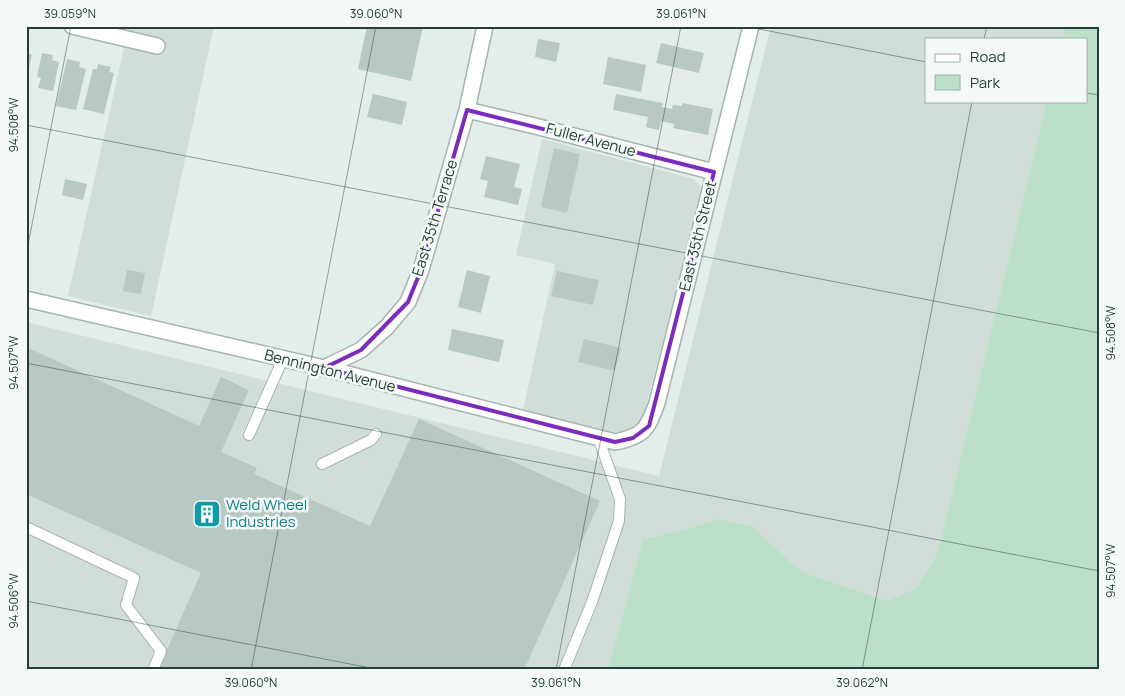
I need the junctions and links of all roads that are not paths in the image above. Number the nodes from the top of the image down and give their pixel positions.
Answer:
1 (72, 26) edge
2 (485, 26) edge
3 (751, 26) edge
4 (157, 46) dead end
5 (467, 110) junction
6 (714, 172) junction
7 (26, 299) edge
8 (283, 359) junction
9 (324, 368) junction
10 (376, 434) dead end
11 (249, 435) dead end
12 (598, 438) junction
13 (633, 438) joint
14 (322, 464) dead end
15 (26, 527) edge
16 (153, 670) edge
17 (564, 670) edge

1 - 4 street
2 - 5 street, East 35th Terrace
3 - 6 street, East 35th Street
5 - 6 street, Fuller Avenue
5 - 9 street, East 35th Terrace
6 - 13 street, East 35th Street
7 - 8 street, Bennington Avenue
8 - 9 street, Bennington Avenue
8 - 11 lane
9 - 12 street, Bennington Avenue
10 - 14 lane
12 - 13 street, Bennington Avenue
12 - 17 lane
15 - 16 lane

